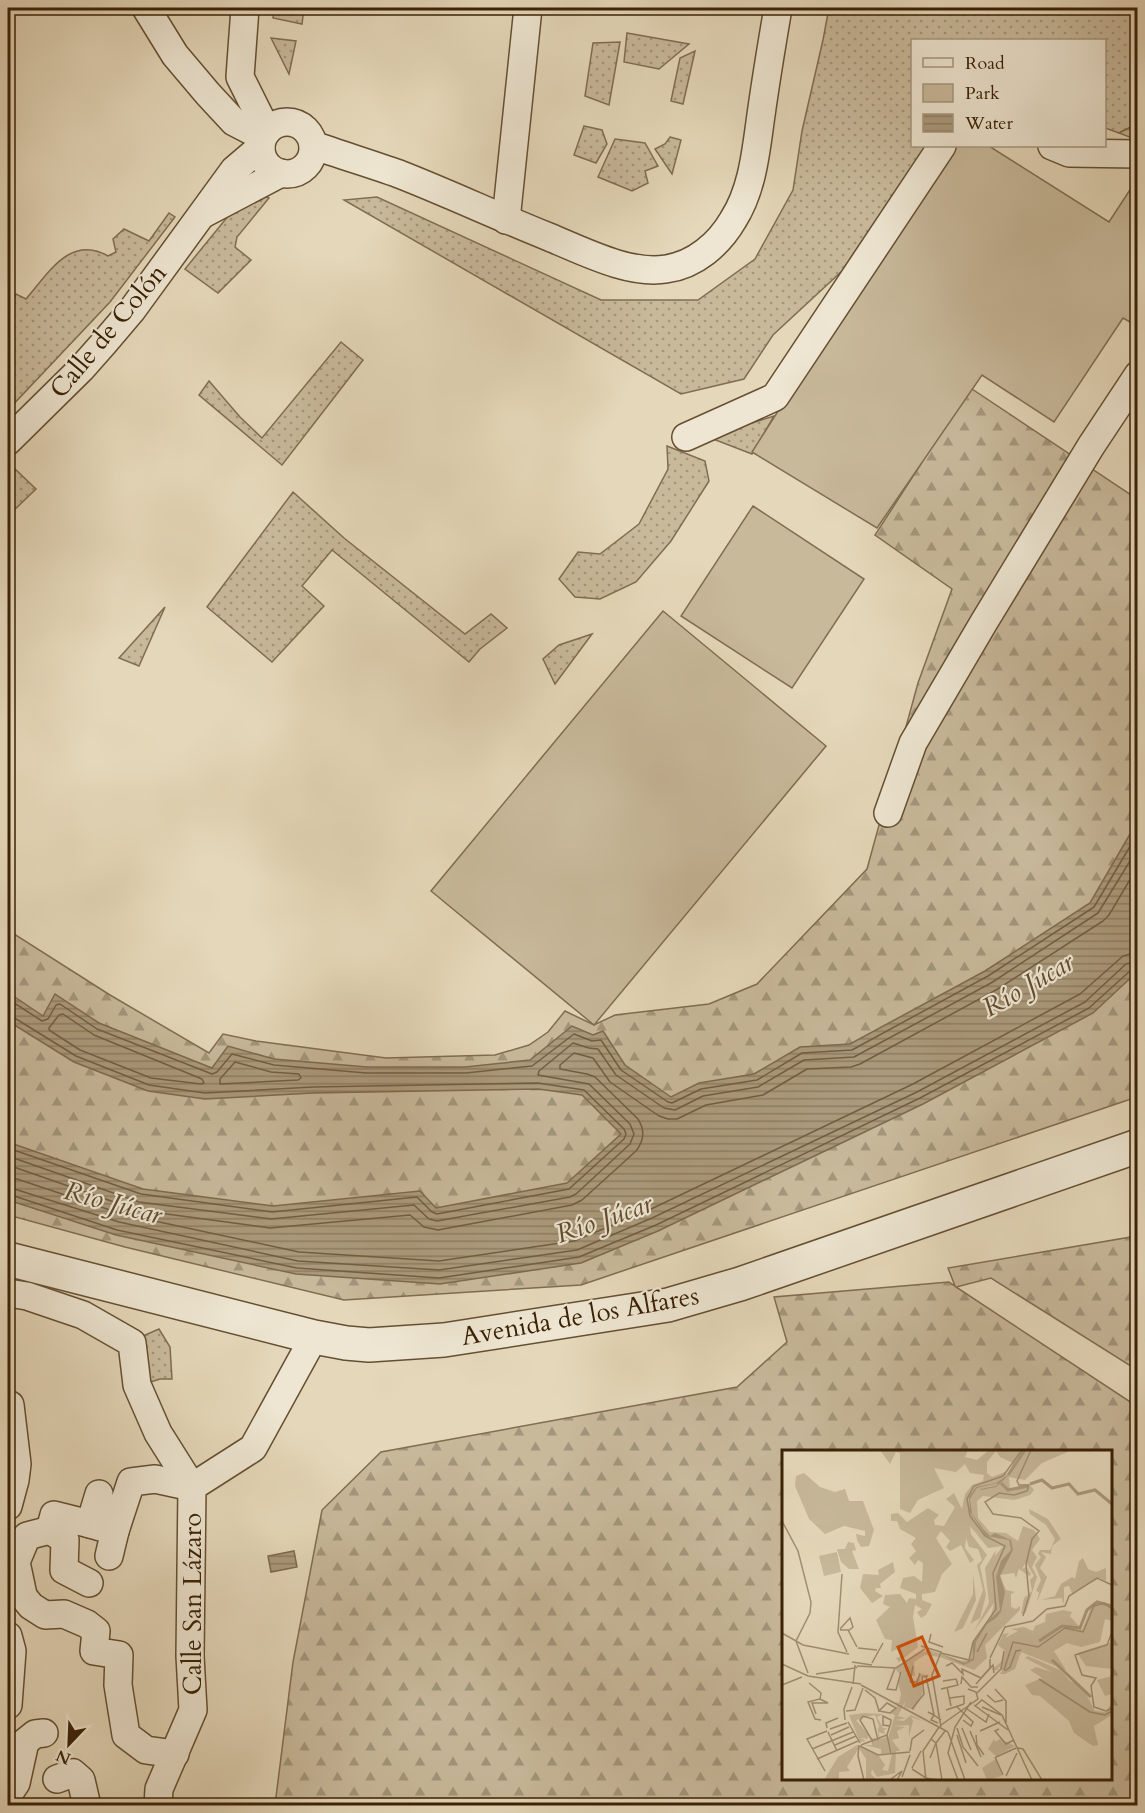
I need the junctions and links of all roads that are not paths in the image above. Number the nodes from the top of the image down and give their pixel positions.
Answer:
1 (146, 8) edge
2 (245, 8) edge
3 (528, 8) edge
4 (778, 8) edge
5 (264, 138) junction
6 (313, 145) junction
7 (941, 147) edge
8 (1054, 147) edge
9 (1137, 154) edge
10 (281, 173) junction
11 (202, 214) junction
12 (506, 220) junction
13 (1137, 375) edge
14 (686, 437) dead end
15 (8, 441) edge
16 (888, 813) dead end
17 (1137, 1146) edge
18 (8, 1259) edge
19 (8, 1293) edge
20 (314, 1337) junction
21 (8, 1404) edge
22 (192, 1487) junction
23 (99, 1494) dead end
24 (8, 1506) edge
25 (50, 1530) junction
26 (105, 1537) junction
27 (89, 1583) dead end
28 (20, 1593) edge
29 (8, 1625) edge
30 (8, 1636) edge
31 (8, 1705) edge
32 (44, 1733) dead end
33 (175, 1754) junction
34 (57, 1779) dead end
35 (8, 1795) edge
36 (87, 1806) edge
37 (158, 1806) edge

1 - 5 street
2 - 5 street
3 - 12 street
4 - 12 street
5 - 6 street
5 - 10 street
5 - 11 street, Calle de Colón
6 - 10 street
6 - 12 street
7 - 14 street
8 - 9 street
10 - 11 street, Calle de Colón
11 - 15 street, Calle de Colón
13 - 16 street
17 - 20 street, Avenida de los Alfares
18 - 20 street, Avenida de los Alfares
19 - 22 street, Calle San Lázaro
20 - 22 street, Calle San Lázaro
21 - 24 street
22 - 26 street, Calle San Lázaro
22 - 33 street, Calle San Lázaro
23 - 26 street
25 - 26 street
25 - 27 street
25 - 28 street
28 - 29 street
28 - 33 street
30 - 31 street
32 - 35 street
33 - 37 street, Calle San Lázaro
34 - 36 street

